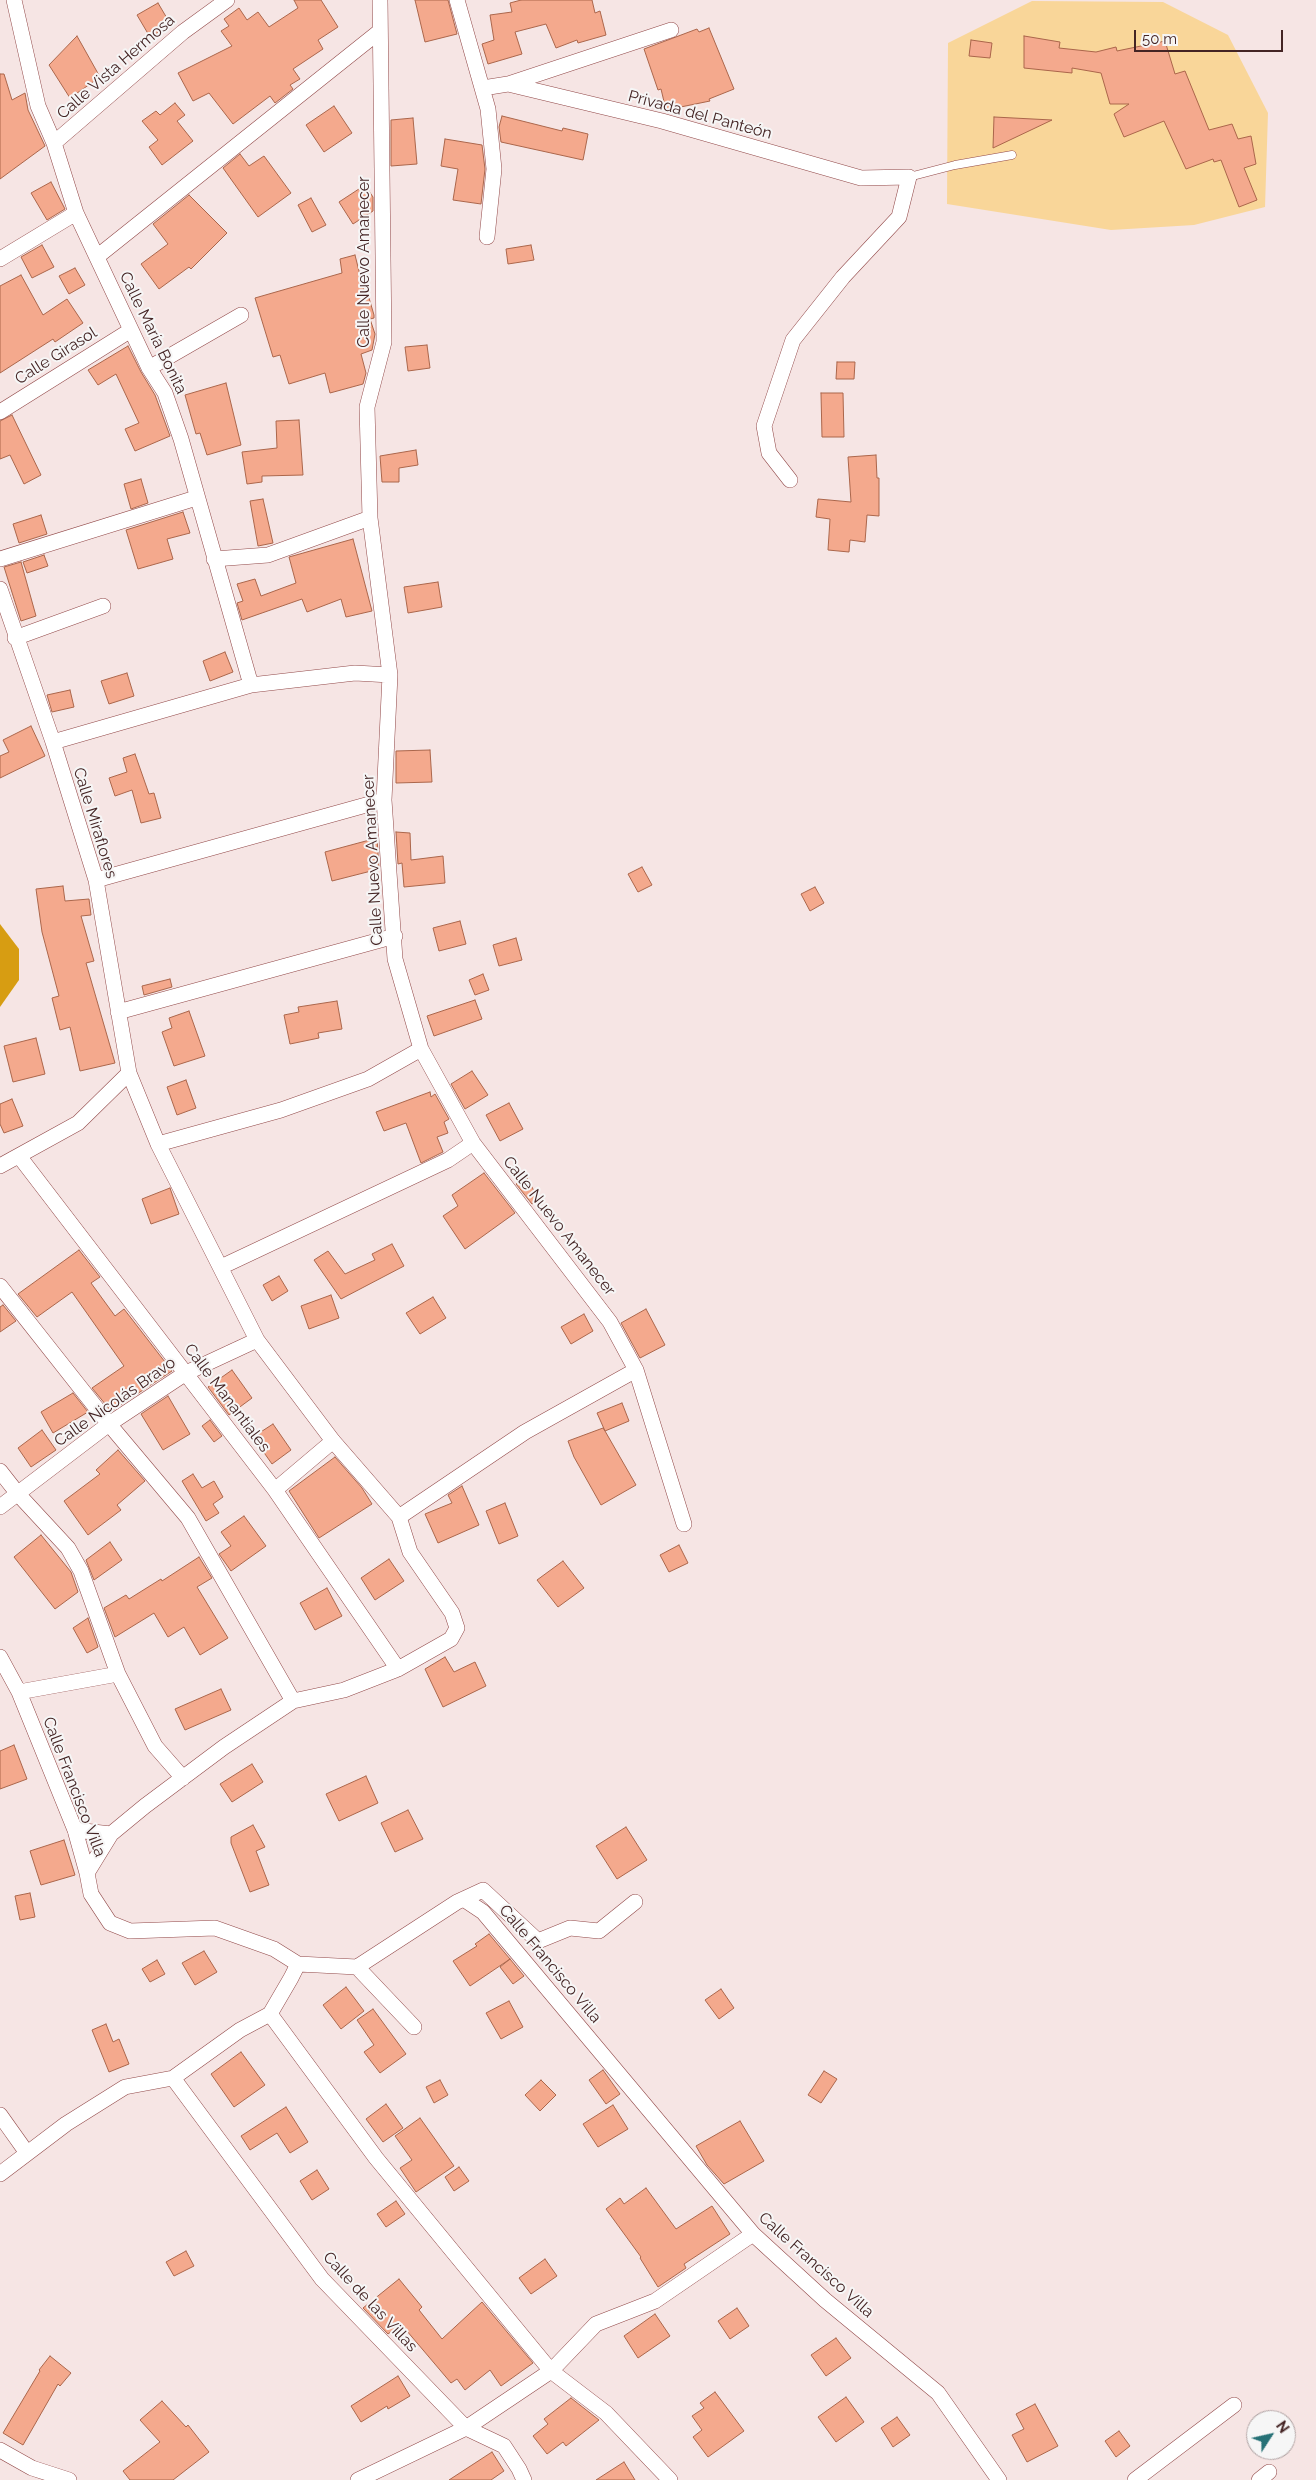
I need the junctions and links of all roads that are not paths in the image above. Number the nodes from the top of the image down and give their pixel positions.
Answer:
1 (14, 0) edge
2 (226, 0) edge
3 (380, 0) edge
4 (457, 0) edge
5 (671, 30) dead end
6 (380, 31) junction
7 (508, 84) junction
8 (483, 88) junction
9 (54, 143) junction
10 (1012, 155) dead end
11 (909, 178) junction
12 (76, 213) junction
13 (487, 238) dead end
14 (98, 256) junction
15 (0, 260) edge
16 (241, 315) dead end
17 (131, 330) junction
18 (148, 368) junction
19 (0, 412) edge
20 (790, 480) dead end
21 (196, 498) junction
22 (370, 518) junction
23 (0, 558) edge
24 (214, 559) junction
25 (0, 589) edge
26 (103, 606) dead end
27 (15, 638) junction
28 (390, 675) junction
29 (251, 685) junction
30 (53, 742) junction
31 (384, 800) junction
32 (96, 880) junction
33 (395, 936) junction
34 (118, 1012) junction
35 (421, 1049) junction
36 (129, 1073) junction
37 (158, 1144) junction
38 (473, 1144) junction
39 (20, 1156) junction
40 (0, 1166) edge
41 (221, 1267) junction
42 (0, 1286) edge
43 (258, 1340) junction
44 (636, 1370) junction
45 (186, 1373) junction
46 (109, 1424) junction
47 (333, 1441) junction
48 (0, 1471) edge
49 (275, 1490) junction
50 (18, 1494) junction
51 (0, 1507) edge
52 (399, 1517) junction
53 (684, 1524) dead end
54 (0, 1657) edge
55 (398, 1669) junction
56 (118, 1674) junction
57 (19, 1692) junction
58 (293, 1701) junction
59 (183, 1778) junction
60 (75, 1830) junction
61 (111, 1834) junction
62 (88, 1873) junction
63 (466, 1900) junction
64 (635, 1902) dead end
65 (298, 1964) junction
66 (357, 1967) junction
67 (270, 2014) junction
68 (414, 2027) dead end
69 (173, 2078) junction
70 (0, 2115) edge
71 (27, 2152) junction
72 (0, 2174) edge
73 (753, 2234) junction
74 (551, 2371) junction
75 (1234, 2405) dead end
76 (466, 2428) junction
77 (0, 2450) edge
78 (69, 2480) edge
79 (358, 2480) edge
80 (524, 2480) edge
81 (670, 2480) edge
82 (1000, 2480) edge
83 (1135, 2480) edge

1 - 9 street, Calle María Bonita
2 - 9 street, Calle Vista Hermosa
3 - 6 street, Calle Nuevo Amanecer
4 - 8 street
5 - 7 street
6 - 14 street
6 - 22 street, Calle Nuevo Amanecer
7 - 8 street, Privada del Panteón
7 - 11 street, Privada del Panteón
8 - 13 street
9 - 12 street, Calle María Bonita
10 - 11 lane
11 - 20 street
12 - 14 street, Calle María Bonita
12 - 15 street
14 - 17 street, Calle María Bonita
16 - 18 street
17 - 18 street, Calle María Bonita
17 - 19 street, Calle Girasol
18 - 21 street, Calle María Bonita
21 - 23 street
21 - 24 street, Calle María Bonita
22 - 24 street
22 - 28 street, Calle Nuevo Amanecer
24 - 29 street, Calle María Bonita
25 - 27 street, Calle Miraflores
26 - 27 street
27 - 30 street, Calle Miraflores
28 - 29 street
28 - 31 street, Calle Nuevo Amanecer
29 - 30 street
30 - 32 street, Calle Miraflores
31 - 32 street
31 - 33 street, Calle Nuevo Amanecer
32 - 34 street, Calle Miraflores
33 - 34 street
33 - 35 street, Calle Nuevo Amanecer
34 - 36 street, Calle Miraflores
35 - 37 street
35 - 38 street, Calle Nuevo Amanecer
36 - 37 street, Calle Miraflores
36 - 39 street
37 - 41 street, Calle Miraflores
38 - 41 street
38 - 44 street, Calle Nuevo Amanecer
39 - 40 street
39 - 45 street, Calle Manantiales
41 - 43 street, Calle Miraflores
42 - 46 street
43 - 45 street, Calle Nicolás Bravo
43 - 47 street, Calle Miraflores
44 - 52 street
44 - 53 street, Calle Nuevo Amanecer
45 - 46 street, Calle Nicolás Bravo
45 - 49 street, Calle Manantiales
46 - 50 street, Calle Nicolás Bravo
46 - 58 street
47 - 49 street
47 - 52 street, Calle Miraflores
48 - 50 street
49 - 55 street, Calle Manantiales
50 - 51 street, Calle Nicolás Bravo
50 - 56 street
52 - 55 street
54 - 57 street, Calle Francisco Villa
55 - 58 street
56 - 57 street
56 - 59 street
57 - 60 street, Calle Francisco Villa
58 - 59 street
59 - 61 street
60 - 61 street
60 - 62 street, Calle Francisco Villa
61 - 62 street
62 - 65 street, Calle Francisco Villa
63 - 64 street
63 - 66 street
63 - 73 street, Calle Francisco Villa
65 - 66 street, Calle Francisco Villa
65 - 67 street
66 - 68 street
67 - 69 street
67 - 74 street
69 - 71 street
69 - 76 street, Calle de las Villas
70 - 71 street
71 - 72 street
73 - 74 street
73 - 82 street, Calle Francisco Villa
74 - 76 street
74 - 81 street
75 - 83 street
76 - 79 street
76 - 80 street, Calle de las Villas
77 - 78 street

